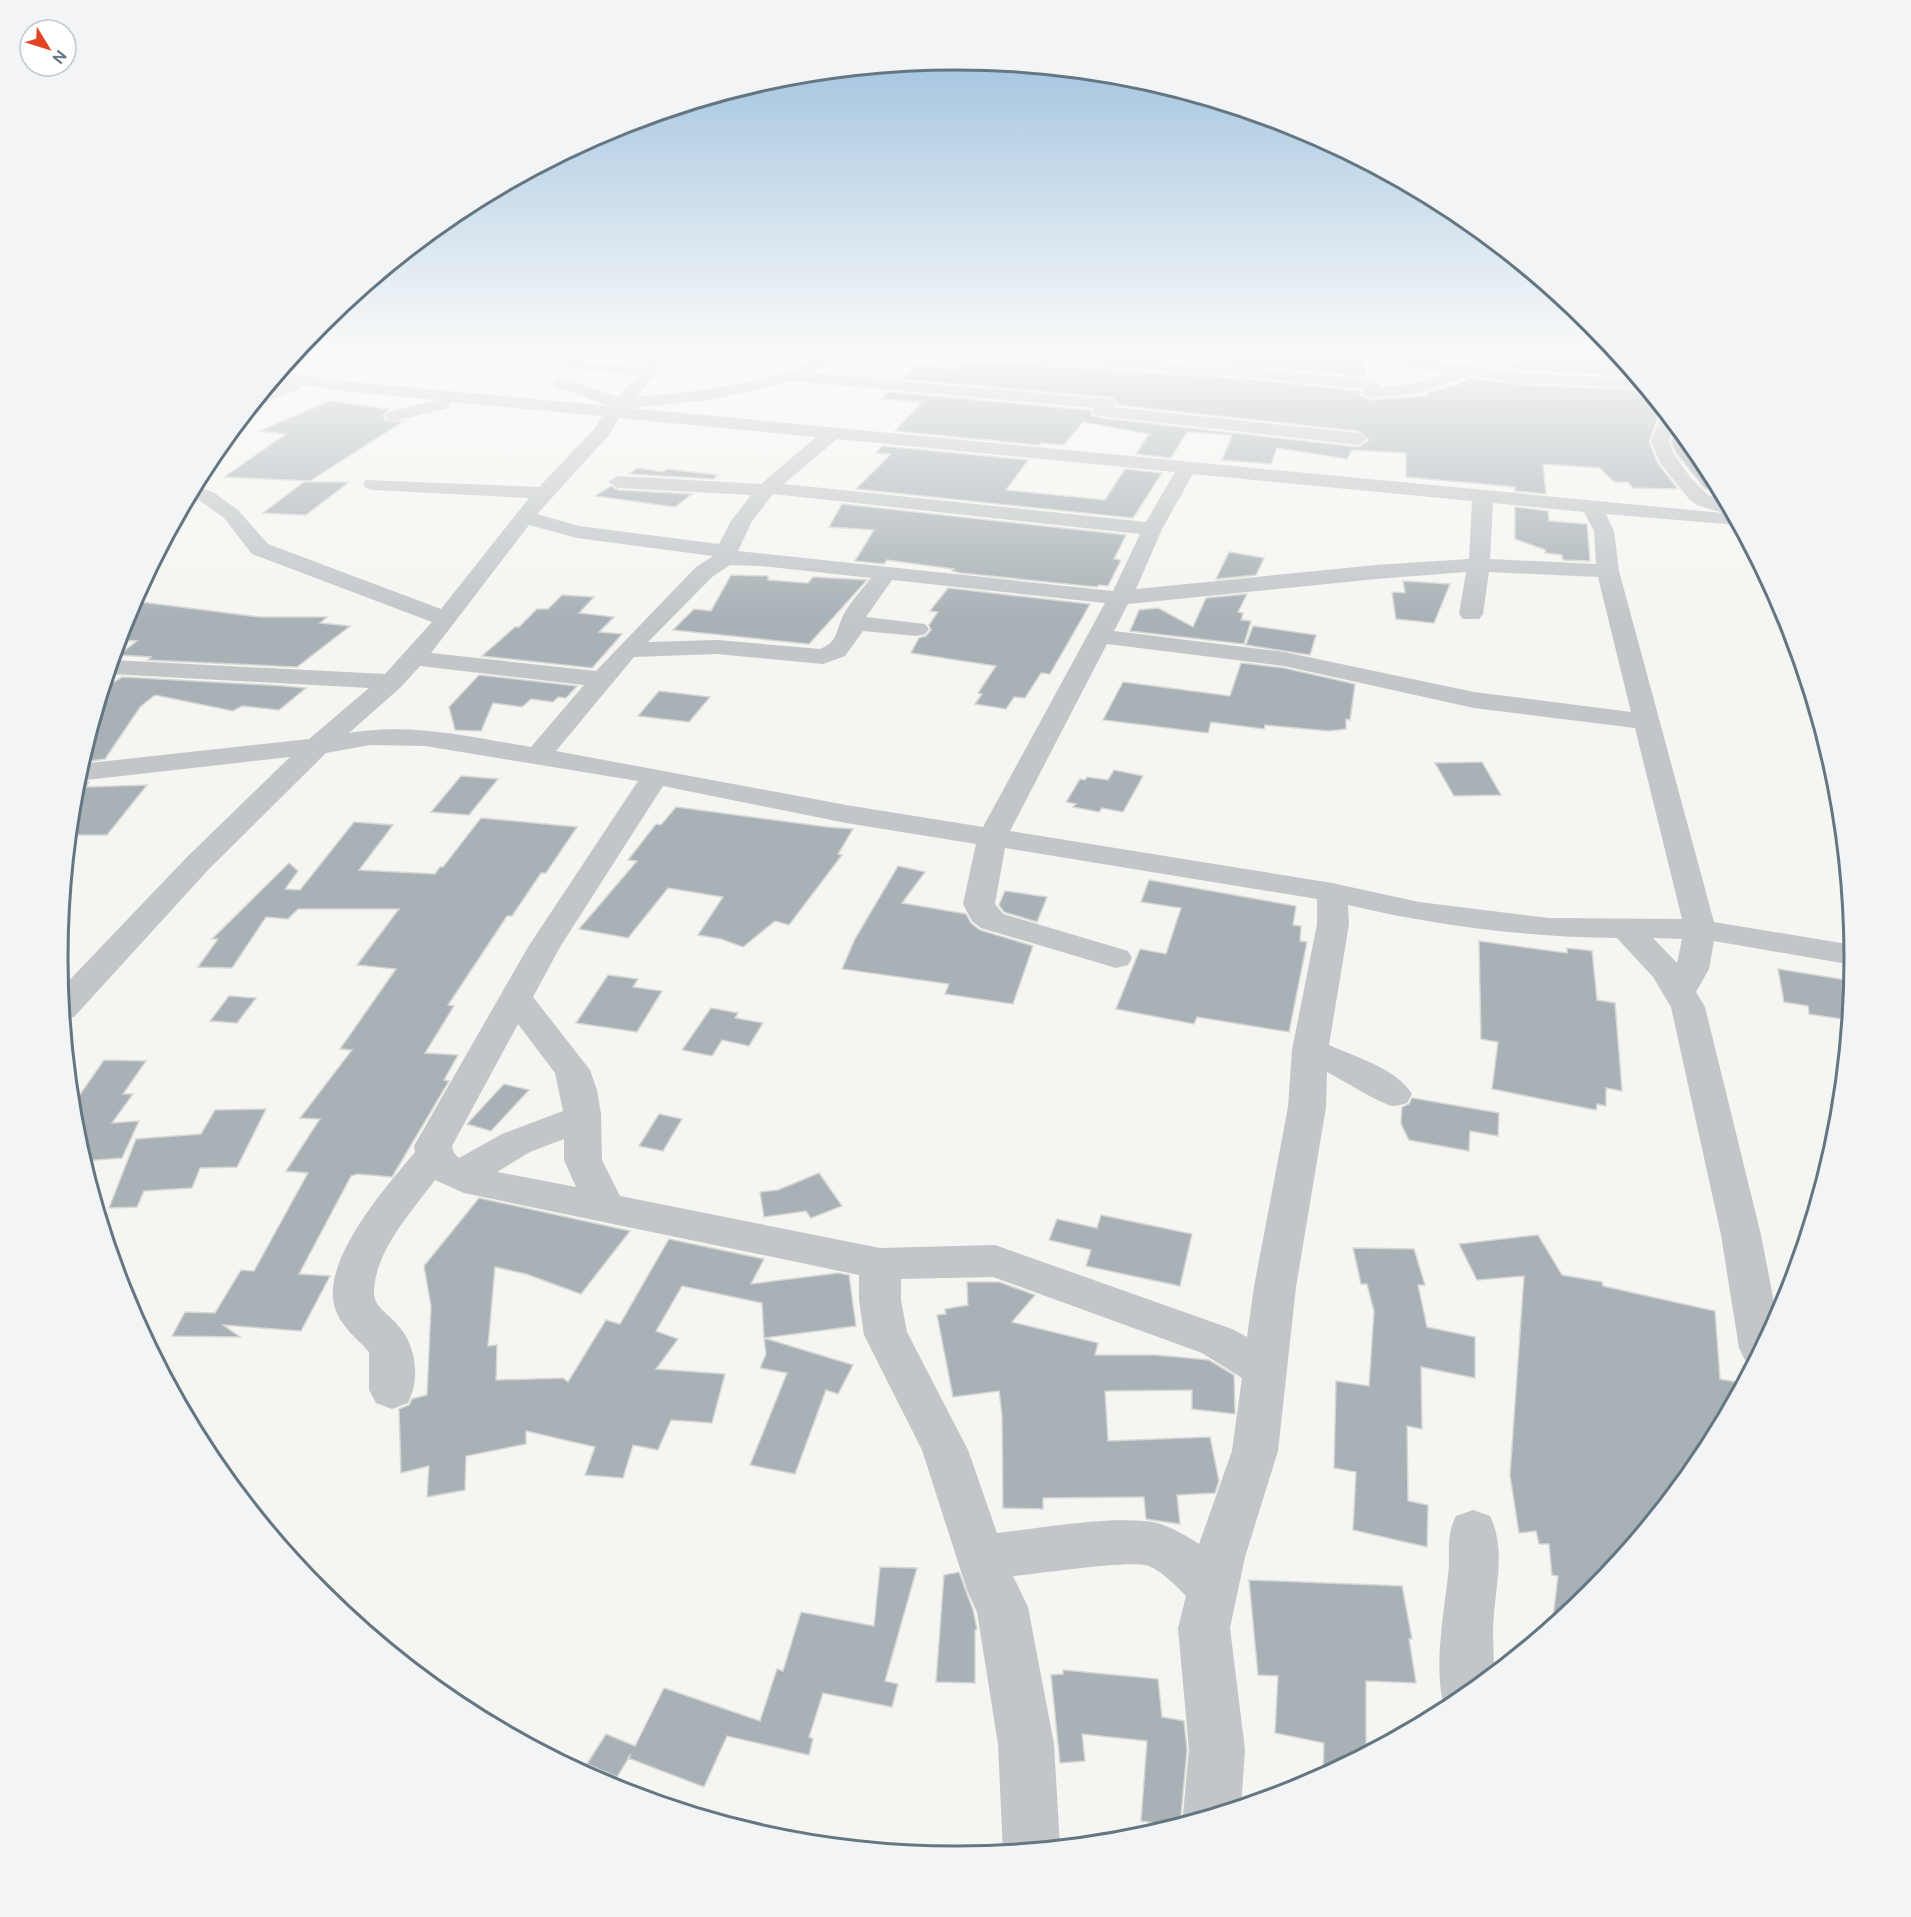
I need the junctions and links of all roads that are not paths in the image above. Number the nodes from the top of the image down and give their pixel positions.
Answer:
1 (594, 440) edge
2 (824, 440) edge
3 (914, 440) edge
4 (1082, 440) edge
5 (1360, 440) edge
6 (1660, 440) edge
7 (1073, 455) junction
8 (1188, 466) junction
9 (618, 482) dead end
10 (1355, 483) junction
11 (373, 484) dead end
12 (768, 489) junction
13 (544, 493) junction
14 (199, 494) edge
15 (1482, 495) junction
16 (1719, 505) edge
17 (1592, 506) junction
18 (525, 516) junction
19 (1727, 519) edge
20 (1152, 529) junction
21 (726, 555) junction
22 (1478, 565) junction
23 (887, 572) junction
24 (1608, 572) junction
25 (1118, 598) junction
26 (1471, 614) dead end
27 (446, 619) junction
28 (853, 623) junction
29 (917, 628) dead end
30 (1099, 636) junction
31 (627, 650) junction
32 (412, 658) junction
33 (117, 667) edge
34 (602, 680) junction
35 (392, 682) junction
36 (1647, 722) junction
37 (317, 746) junction
38 (537, 757) junction
39 (88, 772) edge
40 (654, 778) junction
41 (992, 838) junction
42 (1332, 892) junction
43 (1626, 929) junction
44 (1700, 929) junction
45 (1844, 953) edge
46 (1116, 958) dead end
47 (1679, 990) junction
48 (516, 998) junction
49 (69, 1002) edge
50 (1310, 1050) junction
51 (1394, 1094) dead end
52 (582, 1118) junction
53 (446, 1165) junction
54 (606, 1208) junction
55 (880, 1264) junction
56 (1759, 1336) edge
57 (1264, 1369) junction
58 (392, 1390) dead end
59 (1473, 1532) dead end
60 (981, 1557) junction
61 (1213, 1588) junction
62 (1467, 1684) edge
63 (1213, 1808) edge
64 (1031, 1843) edge

1 - 13 street
2 - 12 street
3 - 7 street
4 - 7 street
5 - 10 street
6 - 16 street
7 - 8 street
8 - 10 street
8 - 20 street
9 - 12 street
10 - 15 street
11 - 13 street
12 - 20 street
12 - 21 street
13 - 18 street
14 - 27 street
15 - 17 street
15 - 22 street
17 - 19 street
17 - 24 street
18 - 21 street
18 - 27 street
20 - 25 street
21 - 23 street
21 - 31 street
22 - 24 street
22 - 25 street
22 - 26 street
23 - 25 street
23 - 28 street
24 - 36 street
25 - 30 street
27 - 32 street
28 - 29 street
28 - 31 street
30 - 36 street
30 - 41 street
31 - 34 street
32 - 34 street
32 - 35 street
33 - 35 street
34 - 38 street
35 - 37 street
36 - 44 street
37 - 38 street
37 - 39 street
37 - 49 street
38 - 40 street
40 - 41 street
40 - 48 street
41 - 42 street
41 - 46 street
42 - 43 street
42 - 50 street
43 - 44 street
43 - 47 street
44 - 45 street
44 - 47 street
47 - 56 street
48 - 52 street
48 - 53 street
50 - 51 street
50 - 57 street
52 - 53 street
52 - 54 street
53 - 54 street
53 - 58 street
54 - 55 street
55 - 57 street
55 - 60 street
57 - 61 street
59 - 62 street
60 - 61 street
60 - 64 street
61 - 63 street

